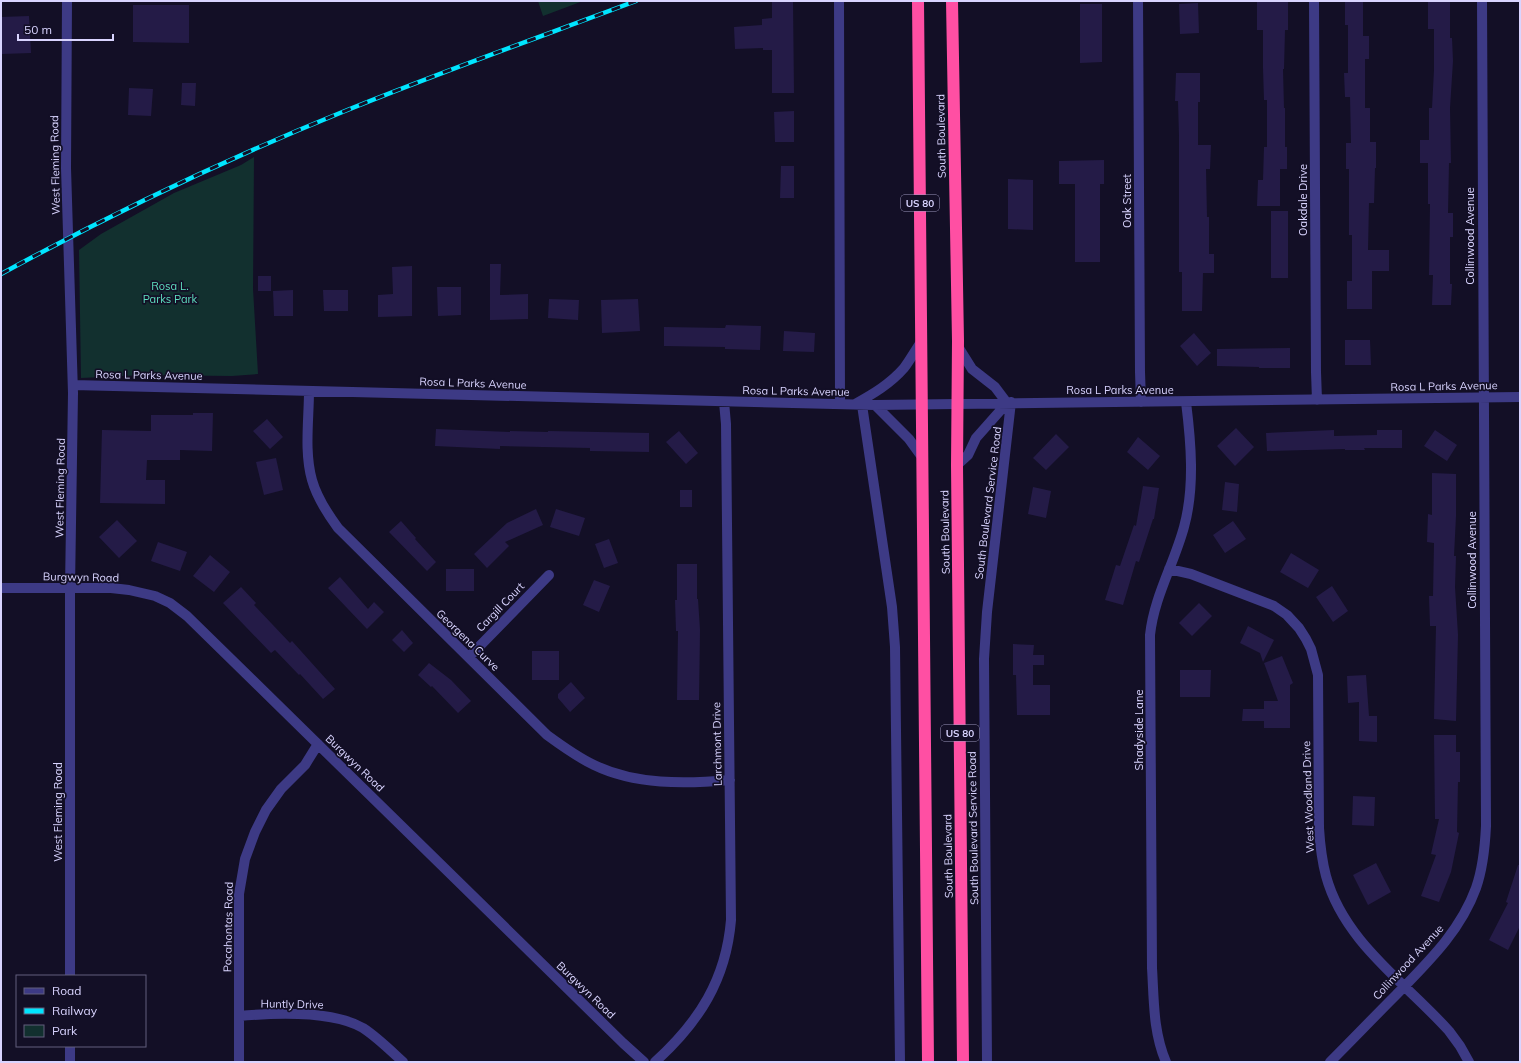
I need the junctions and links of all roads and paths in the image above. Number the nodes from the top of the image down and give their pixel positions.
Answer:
1 (67, 1) edge
2 (839, 1) edge
3 (918, 1) edge
4 (952, 1) edge
5 (1138, 1) edge
6 (1314, 1) edge
7 (1482, 1) edge
8 (921, 342) junction
9 (958, 345) junction
10 (73, 385) junction
11 (309, 391) junction
12 (1520, 397) edge
13 (1483, 398) junction
14 (1317, 400) junction
15 (724, 402) junction
16 (1141, 402) junction
17 (1186, 402) junction
18 (1009, 403) junction
19 (840, 404) junction
20 (922, 404) junction
21 (958, 404) junction
22 (858, 405) junction
23 (875, 405) junction
24 (922, 457) junction
25 (957, 465) junction
26 (1169, 569) junction
27 (549, 575) dead end
28 (1, 588) edge
29 (70, 588) junction
30 (469, 657) junction
31 (318, 744) junction
32 (730, 780) junction
33 (70, 975) edge
34 (1405, 986) junction
35 (239, 1016) junction
36 (70, 1047) edge
37 (70, 1062) edge
38 (239, 1062) edge
39 (403, 1062) edge
40 (644, 1062) edge
41 (655, 1062) edge
42 (900, 1062) edge
43 (928, 1062) edge
44 (963, 1062) edge
45 (987, 1062) edge
46 (1166, 1062) edge
47 (1330, 1062) edge
48 (1469, 1062) edge

1 - 10 street, West Fleming Road
2 - 19 street
3 - 8 highway, South Boulevard / US 80
4 - 9 highway, South Boulevard / US 80
5 - 16 street, Oak Street
6 - 14 street, Oakdale Drive
7 - 13 street, Collinwood Avenue
8 - 20 highway, South Boulevard / US 80
8 - 22 street
9 - 18 street
9 - 21 highway, South Boulevard / US 80
10 - 11 street, Rosa L Parks Avenue
10 - 29 street, West Fleming Road
11 - 15 street, Rosa L Parks Avenue
11 - 30 street, Georgena Curve
12 - 13 street, Rosa L Parks Avenue
13 - 14 street, Rosa L Parks Avenue
13 - 34 street, Collinwood Avenue
14 - 17 street, Rosa L Parks Avenue
15 - 19 street, Rosa L Parks Avenue
15 - 32 street, Larchmont Drive
16 - 17 street, Rosa L Parks Avenue
16 - 18 street, Rosa L Parks Avenue
17 - 26 street, Shadyside Lane
18 - 21 street, Rosa L Parks Avenue
18 - 25 street
18 - 45 street, South Boulevard Service Road
19 - 22 street, Rosa L Parks Avenue
20 - 21 street, Rosa L Parks Avenue
20 - 23 street, Rosa L Parks Avenue
20 - 24 highway, South Boulevard / US 80
21 - 25 highway, South Boulevard / US 80
22 - 23 street, Rosa L Parks Avenue
22 - 42 street
23 - 24 street
24 - 43 highway, South Boulevard / US 80
25 - 44 highway, South Boulevard / US 80
26 - 34 street, West Woodland Drive
26 - 46 street, Shadyside Lane
27 - 30 street, Cargill Court
28 - 29 street, Burgwyn Road
29 - 31 street, Burgwyn Road
29 - 33 street, West Fleming Road
30 - 32 street, Georgena Curve
31 - 35 street, Pocahontas Road
31 - 40 street, Burgwyn Road
32 - 41 street, Larchmont Drive
34 - 47 street, Collinwood Avenue
34 - 48 street, West Woodland Drive
35 - 38 street, Pocahontas Road
35 - 39 street, Huntly Drive
36 - 37 street

